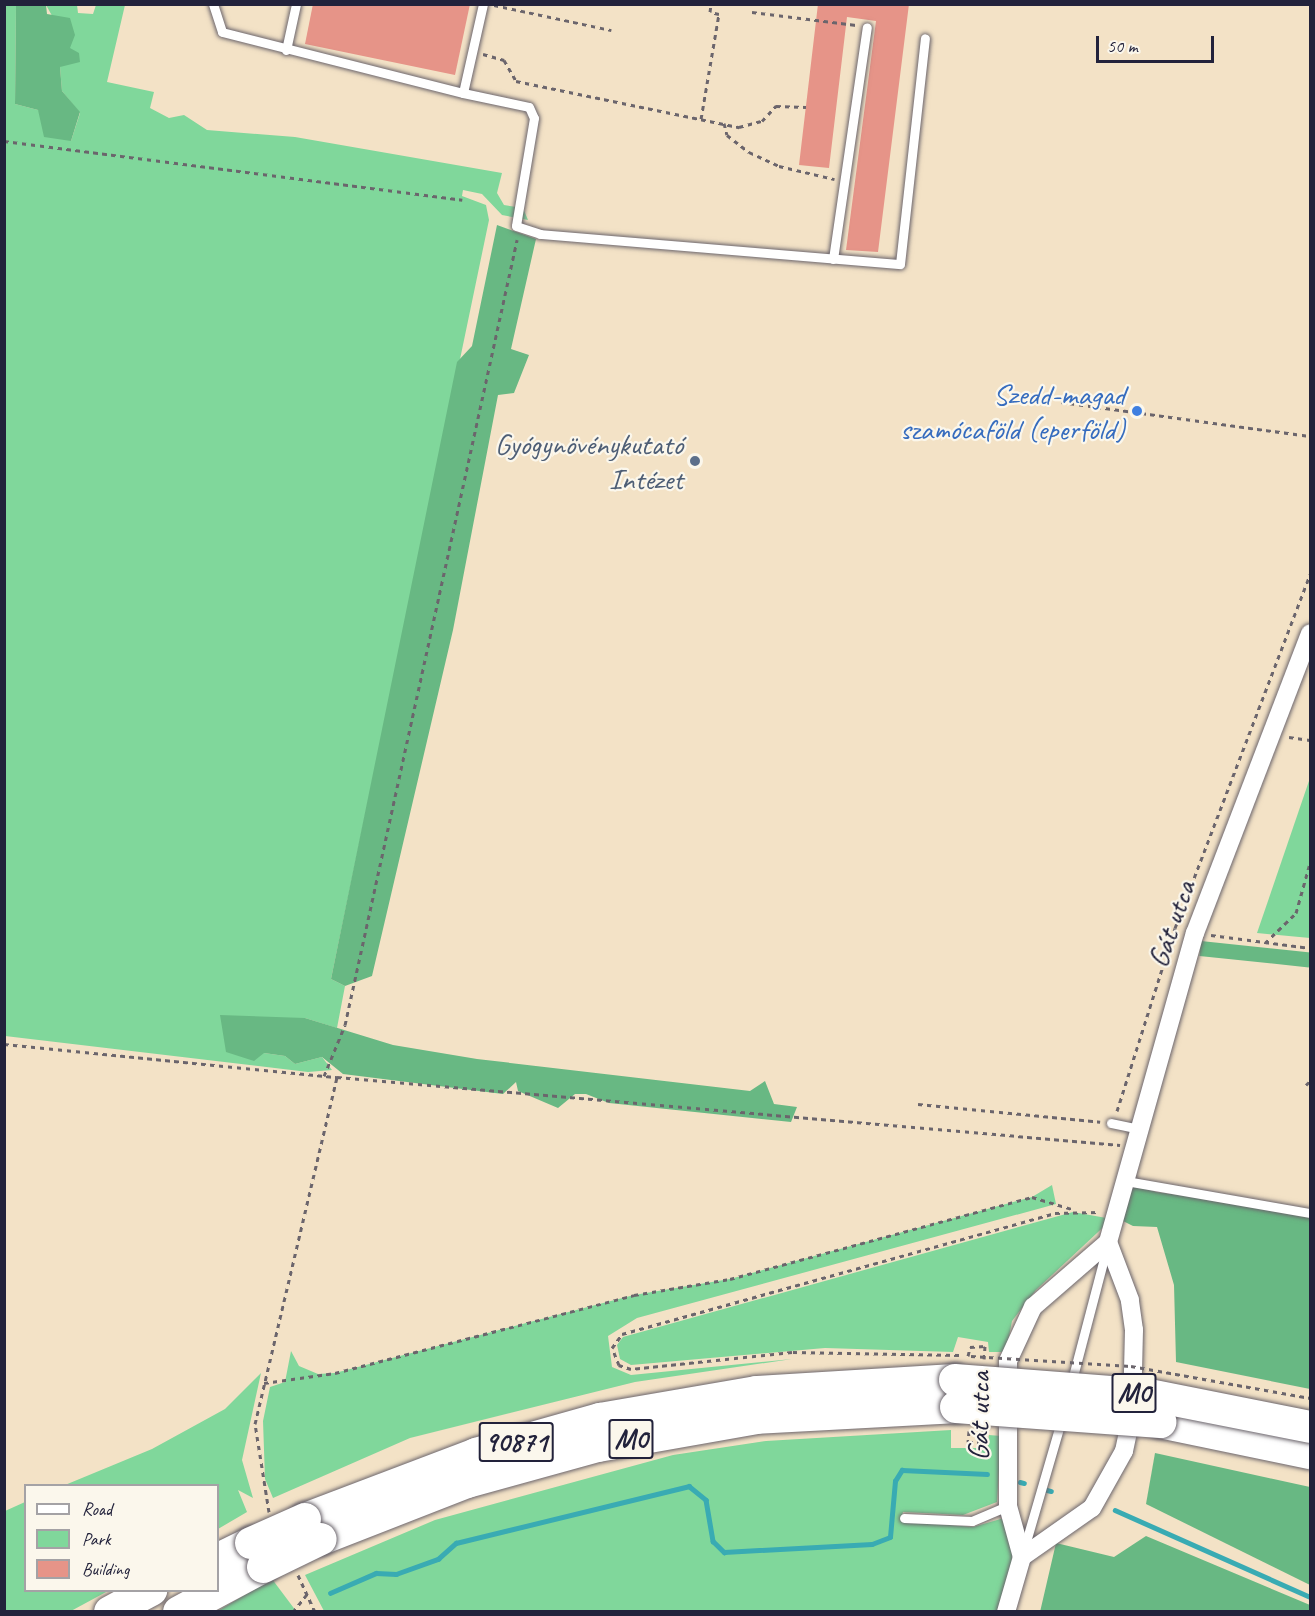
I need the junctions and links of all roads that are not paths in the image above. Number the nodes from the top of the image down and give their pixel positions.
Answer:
1 (213, 4) edge
2 (296, 4) edge
3 (483, 4) edge
4 (867, 27) road end
5 (925, 38) dead end
6 (286, 50) junction
7 (463, 93) junction
8 (833, 259) junction
9 (1311, 633) edge
10 (1111, 1123) road end
11 (1139, 1129) junction
12 (1126, 1181) junction
13 (1311, 1213) edge
14 (1108, 1242) junction
15 (953, 1380) junction
16 (736, 1395) joint
17 (1311, 1427) edge
18 (1311, 1453) edge
19 (1008, 1506) junction
20 (904, 1518) dead end
21 (313, 1529) junction
22 (270, 1549) junction
23 (1022, 1557) junction
24 (219, 1559) edge
25 (219, 1584) edge
26 (147, 1592) edge
27 (207, 1592) edge
28 (181, 1610) edge
29 (110, 1611) edge
30 (1006, 1611) edge

1 - 6 lane
2 - 6 lane
3 - 7 lane
4 - 8 lane
5 - 8 lane
6 - 7 lane
7 - 8 lane
9 - 11 street, Gát utca
10 - 11 lane
11 - 12 street, Gát utca
12 - 13 lane
12 - 14 street, Gát utca
14 - 19 street, Gát utca
14 - 23 lane
14 - 23 street
15 - 16 highway, M0
15 - 17 highway, M0, bridge
15 - 18 highway, M0, bridge
15 - 21 highway, M0
16 - 21 highway, 90871
19 - 20 lane
19 - 23 street, Gát utca
21 - 22 highway, 90871, bridge
22 - 24 highway, 90871
22 - 25 highway
23 - 30 street
26 - 29 highway
27 - 28 highway

